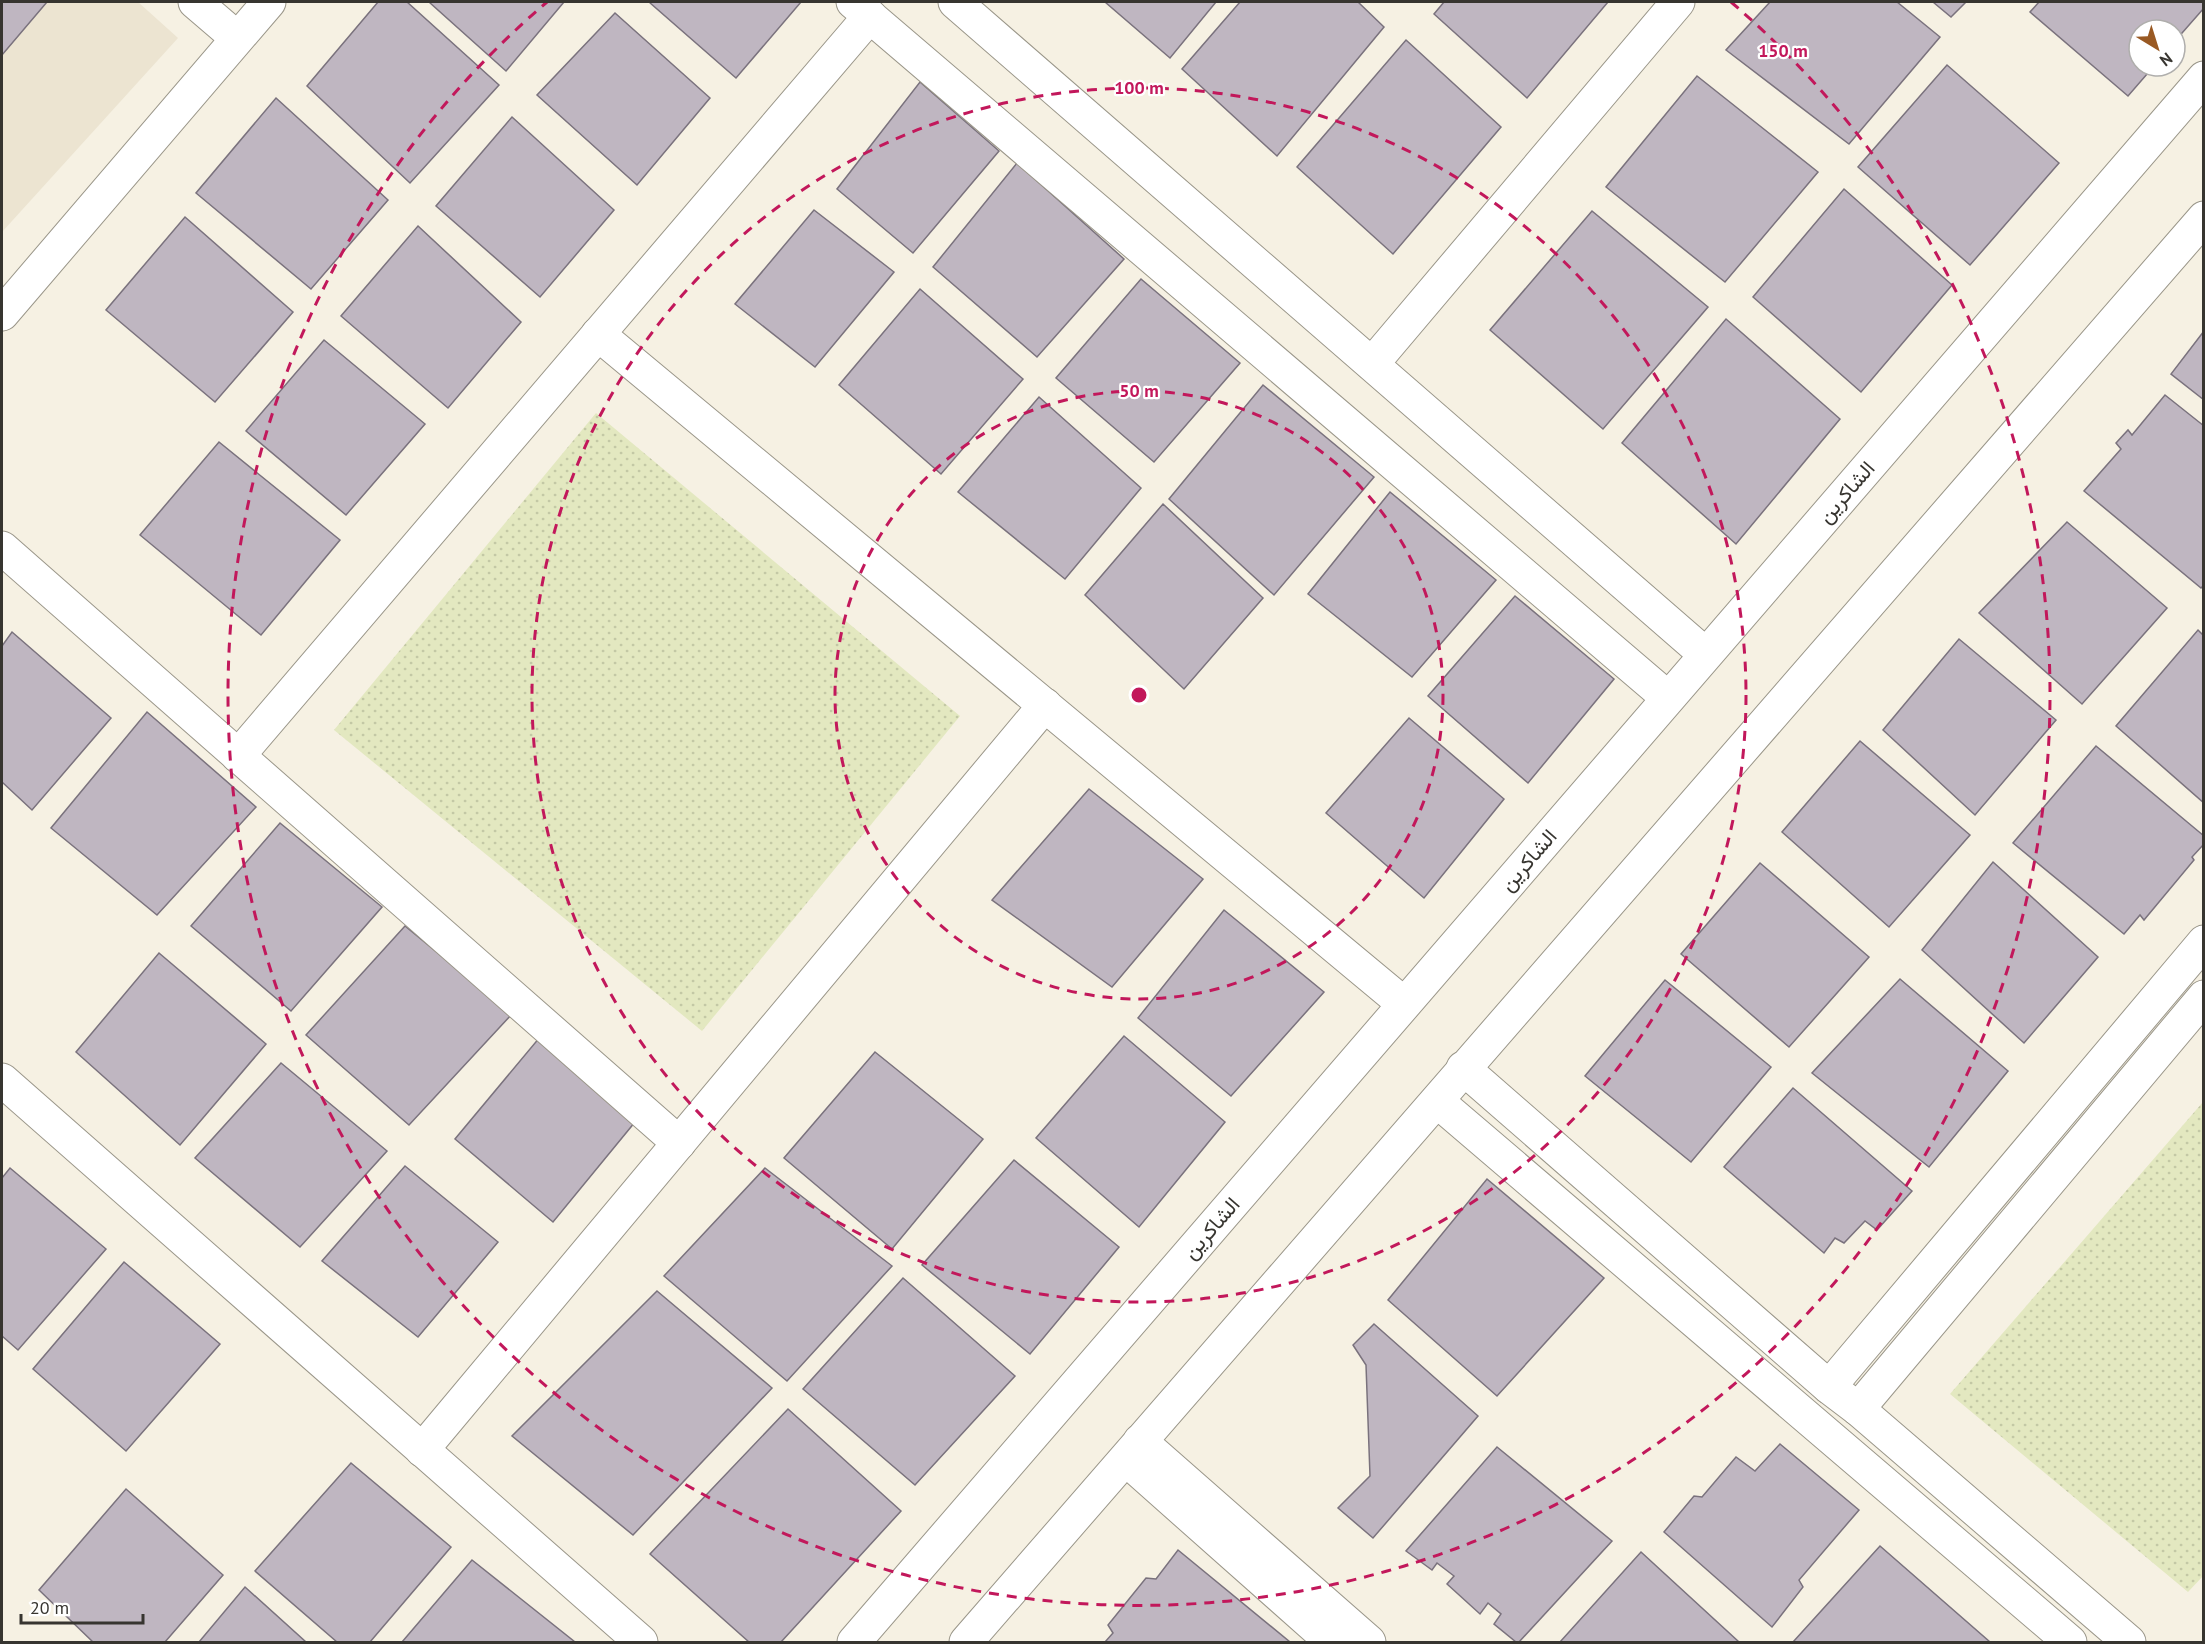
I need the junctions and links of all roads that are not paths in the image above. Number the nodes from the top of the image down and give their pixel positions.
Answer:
1 (195, 2) edge
2 (269, 2) edge
3 (955, 2) edge
4 (1678, 2) edge
5 (861, 9) edge
6 (237, 38) junction
7 (2204, 78) edge
8 (2204, 218) edge
9 (2, 314) edge
10 (598, 334) junction
11 (1372, 364) junction
12 (2, 548) edge
13 (1705, 654) junction
14 (1668, 698) junction
15 (1045, 705) junction
16 (238, 756) junction
17 (2204, 942) edge
18 (2204, 997) edge
19 (1404, 1004) junction
20 (1463, 1068) junction
21 (2, 1080) edge
22 (1437, 1101) junction
23 (679, 1143) junction
24 (1829, 1387) junction
25 (1858, 1409) junction
26 (422, 1450) junction
27 (1133, 1450) junction
28 (641, 1642) edge
29 (854, 1642) edge
30 (966, 1642) edge
31 (1332, 1642) edge
32 (1369, 1642) edge
33 (2070, 1642) edge
34 (2129, 1642) edge

1 - 6 street
2 - 6 street
3 - 11 street
4 - 11 street
5 - 10 street
5 - 14 street
6 - 9 street
7 - 13 street, الشاكرين
8 - 20 street
10 - 15 street
10 - 16 street
11 - 13 street
12 - 16 street
13 - 14 street, الشاكرين
14 - 19 street, الشاكرين
15 - 19 street
15 - 23 street
16 - 23 street
17 - 24 street
18 - 25 street
19 - 29 street, الشاكرين
20 - 22 street
20 - 24 street
21 - 26 street
22 - 27 street
22 - 33 street
23 - 26 street
24 - 25 street
25 - 34 street
26 - 28 street
27 - 30 street
27 - 31 street
27 - 32 street

